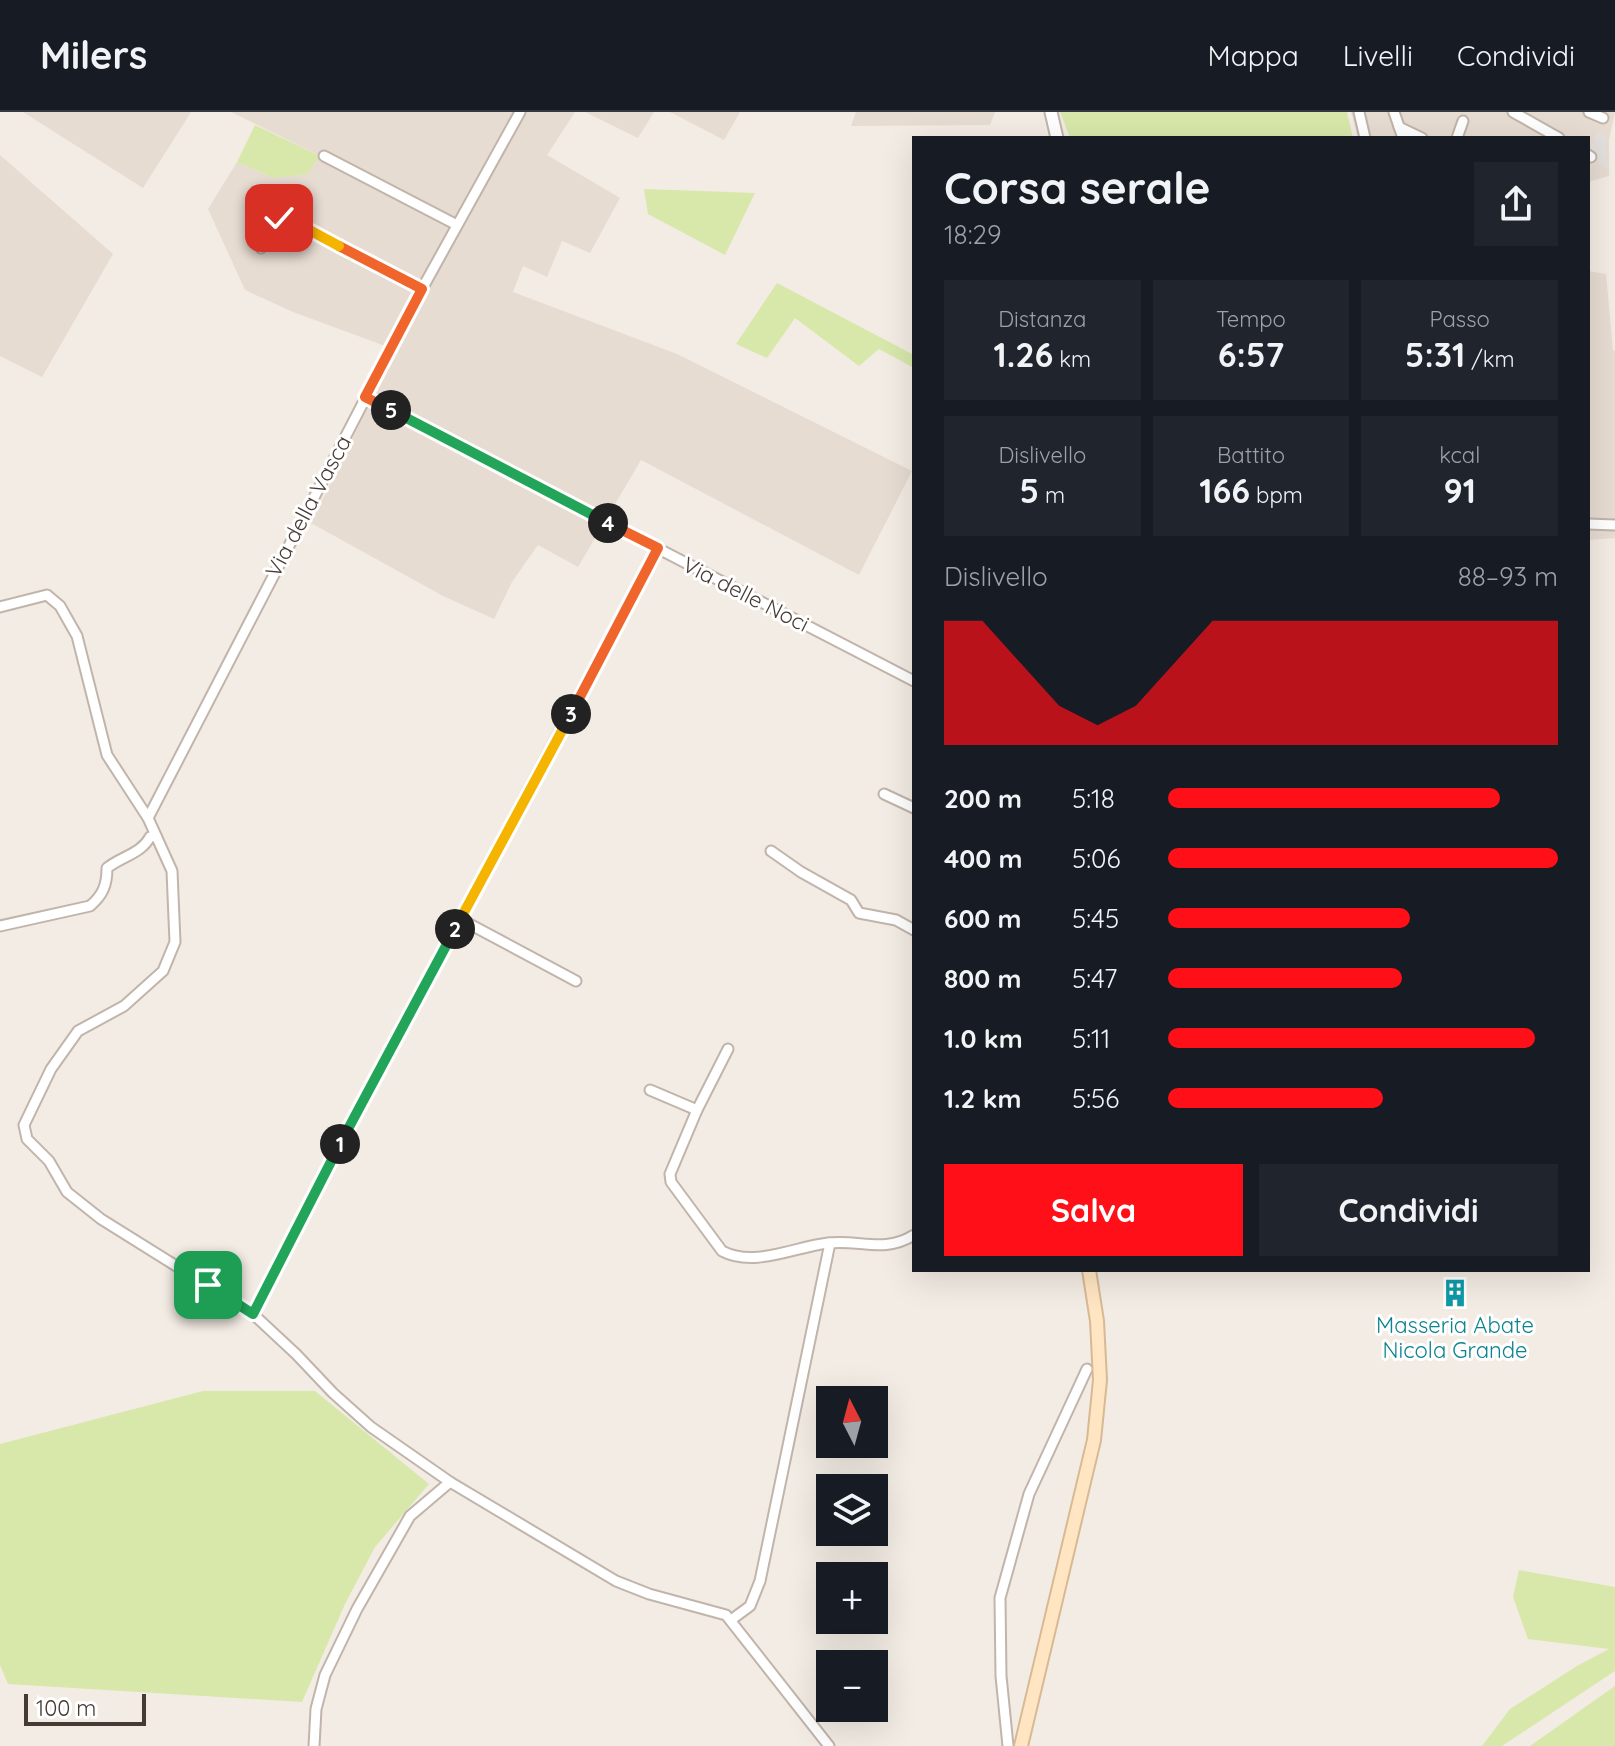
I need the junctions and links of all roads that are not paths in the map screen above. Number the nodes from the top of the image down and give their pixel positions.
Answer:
1 (520, 112) edge
2 (1051, 112) edge
3 (1359, 112) edge
4 (1394, 112) edge
5 (1513, 112) edge
6 (1589, 112) edge
7 (1603, 118) dead end
8 (1463, 121) dead end
9 (1399, 127) junction
10 (1057, 136) edge
11 (1365, 136) edge
12 (1402, 136) edge
13 (1418, 136) edge
14 (1458, 136) edge
15 (1555, 136) edge
16 (324, 156) dead end
17 (457, 225) junction
18 (261, 248) dead end
19 (422, 289) junction
20 (365, 397) junction
21 (1590, 524) edge
22 (1615, 525) edge
23 (658, 548) junction
24 (0, 607) edge
25 (912, 680) edge
26 (884, 794) dead end
27 (912, 807) edge
28 (148, 818) junction
29 (156, 836) junction
30 (771, 851) dead end
31 (460, 919) junction
32 (0, 926) edge
33 (912, 929) edge
34 (576, 981) dead end
35 (728, 1049) dead end
36 (650, 1090) dead end
37 (697, 1110) junction
38 (912, 1236) edge
39 (830, 1243) junction
40 (1089, 1272) edge
41 (253, 1314) junction
42 (1087, 1369) dead end
43 (1100, 1380) junction
44 (1083, 1381) junction
45 (450, 1482) junction
46 (731, 1620) junction
47 (314, 1746) edge
48 (829, 1746) edge
49 (1008, 1746) edge
50 (1021, 1746) edge

1 - 17 street, Via della Vasca
2 - 10 street
3 - 11 street
4 - 9 street
5 - 15 street
6 - 7 street
8 - 14 street
9 - 12 street
9 - 13 street
16 - 17 street
17 - 19 street, Via della Vasca
18 - 19 street
19 - 20 street, Via della Vasca
20 - 23 street, Via delle Noci
20 - 28 street, Via della Vasca
21 - 22 street
23 - 25 street, Via delle Noci
23 - 31 street
24 - 28 street
26 - 27 street
28 - 29 street
29 - 32 street
29 - 41 street
30 - 33 street
31 - 34 street
31 - 41 street
35 - 37 street
36 - 37 street
37 - 39 street
38 - 39 street
39 - 46 street
40 - 43 main road
41 - 45 street
42 - 44 street
43 - 44 street
43 - 50 main road
44 - 49 street
45 - 46 street
45 - 47 street
46 - 48 street

